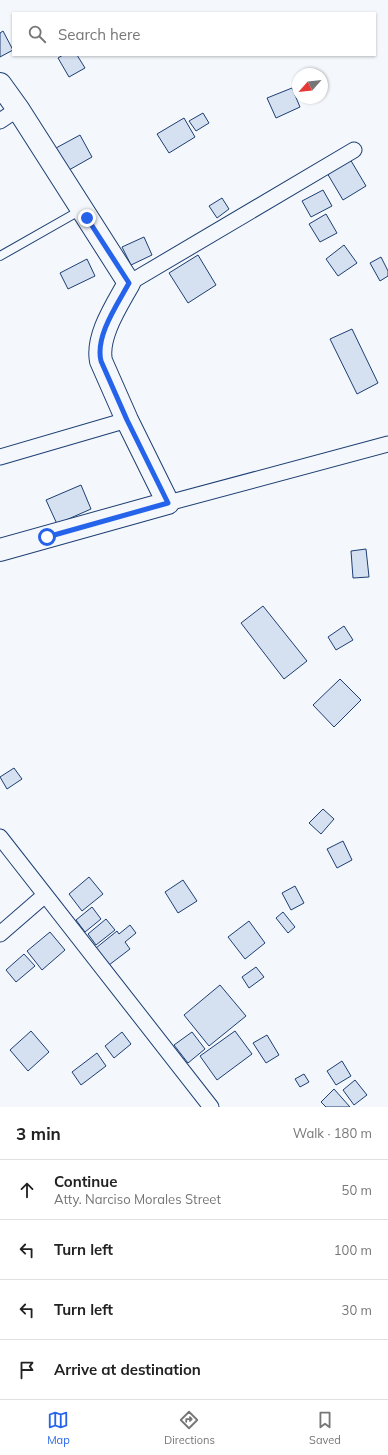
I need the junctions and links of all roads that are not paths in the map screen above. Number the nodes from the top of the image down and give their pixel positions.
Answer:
1 (0, 84) edge
2 (18, 109) junction
3 (0, 121) edge
4 (354, 150) dead end
5 (82, 210) junction
6 (0, 256) edge
7 (129, 283) junction
8 (127, 420) junction
9 (388, 444) edge
10 (0, 457) edge
11 (168, 503) junction
12 (0, 550) edge
13 (0, 837) edge
14 (45, 895) junction
15 (0, 934) edge
16 (211, 1107) edge

1 - 2 street
2 - 3 street
2 - 5 street
4 - 7 street
5 - 6 lane
5 - 7 street
7 - 8 street
8 - 10 street
8 - 11 street
9 - 11 street
11 - 12 street
13 - 14 street
14 - 15 street
14 - 16 street

